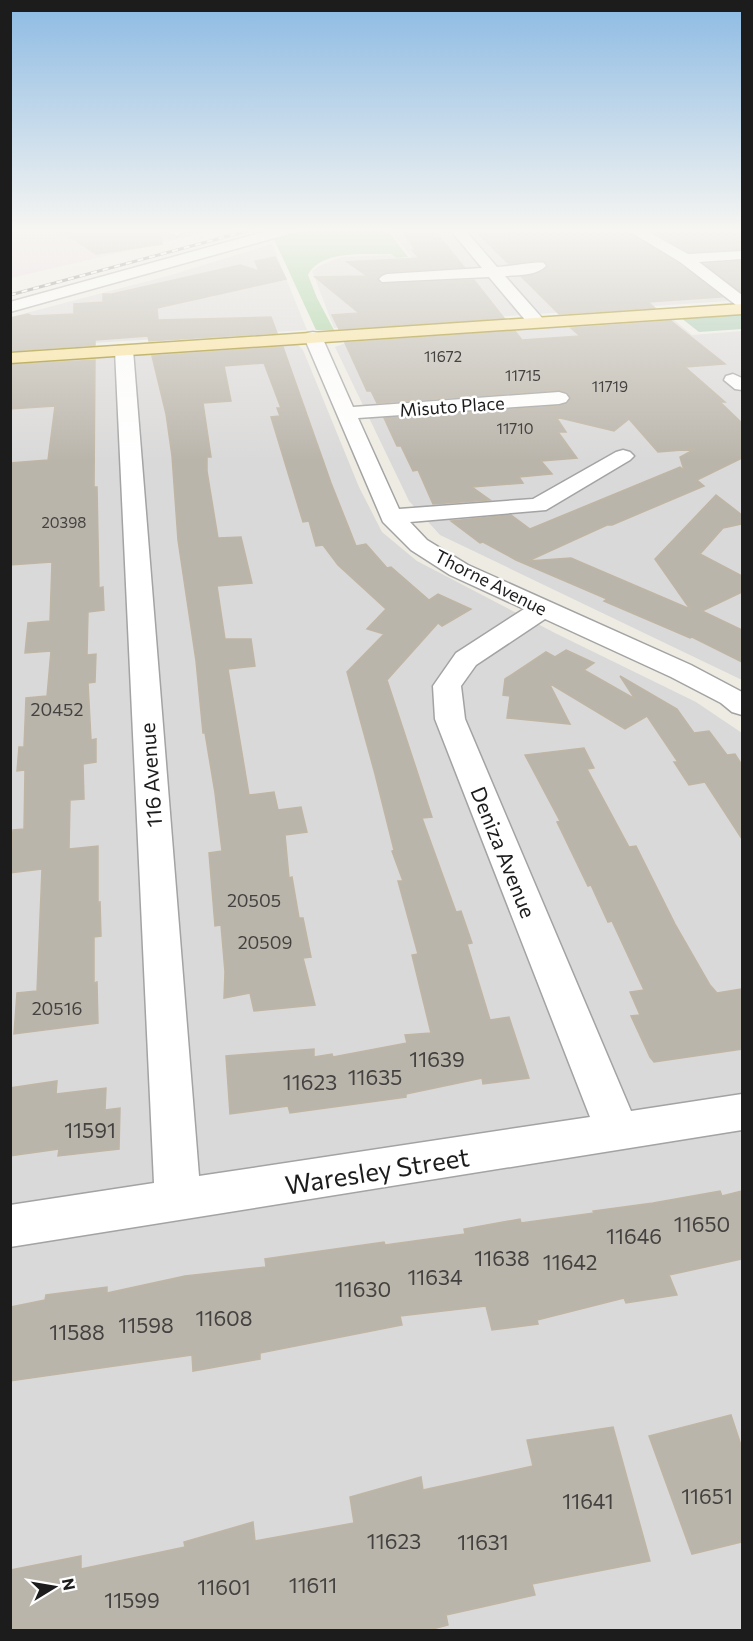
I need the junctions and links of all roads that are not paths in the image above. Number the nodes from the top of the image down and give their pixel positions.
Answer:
1 (523, 308) edge
2 (742, 309) edge
3 (537, 323) junction
4 (313, 337) junction
5 (124, 350) junction
6 (10, 358) edge
7 (559, 398) dead end
8 (345, 413) junction
9 (623, 456) dead end
10 (390, 517) junction
11 (543, 609) junction
12 (742, 706) edge
13 (742, 1112) edge
14 (618, 1132) junction
15 (178, 1200) junction
16 (10, 1226) edge

1 - 3 street
2 - 3 main road
3 - 4 main road
4 - 5 main road
4 - 8 street, Thorne Avenue
5 - 6 main road
5 - 15 street, 116 Avenue
7 - 8 street, Misuto Place
8 - 10 street, Thorne Avenue
9 - 10 street
10 - 11 street, Thorne Avenue
11 - 12 street, Thorne Avenue
11 - 14 street, Deniza Avenue
13 - 14 street, Waresley Street
14 - 15 street, Waresley Street
15 - 16 street, Waresley Street

